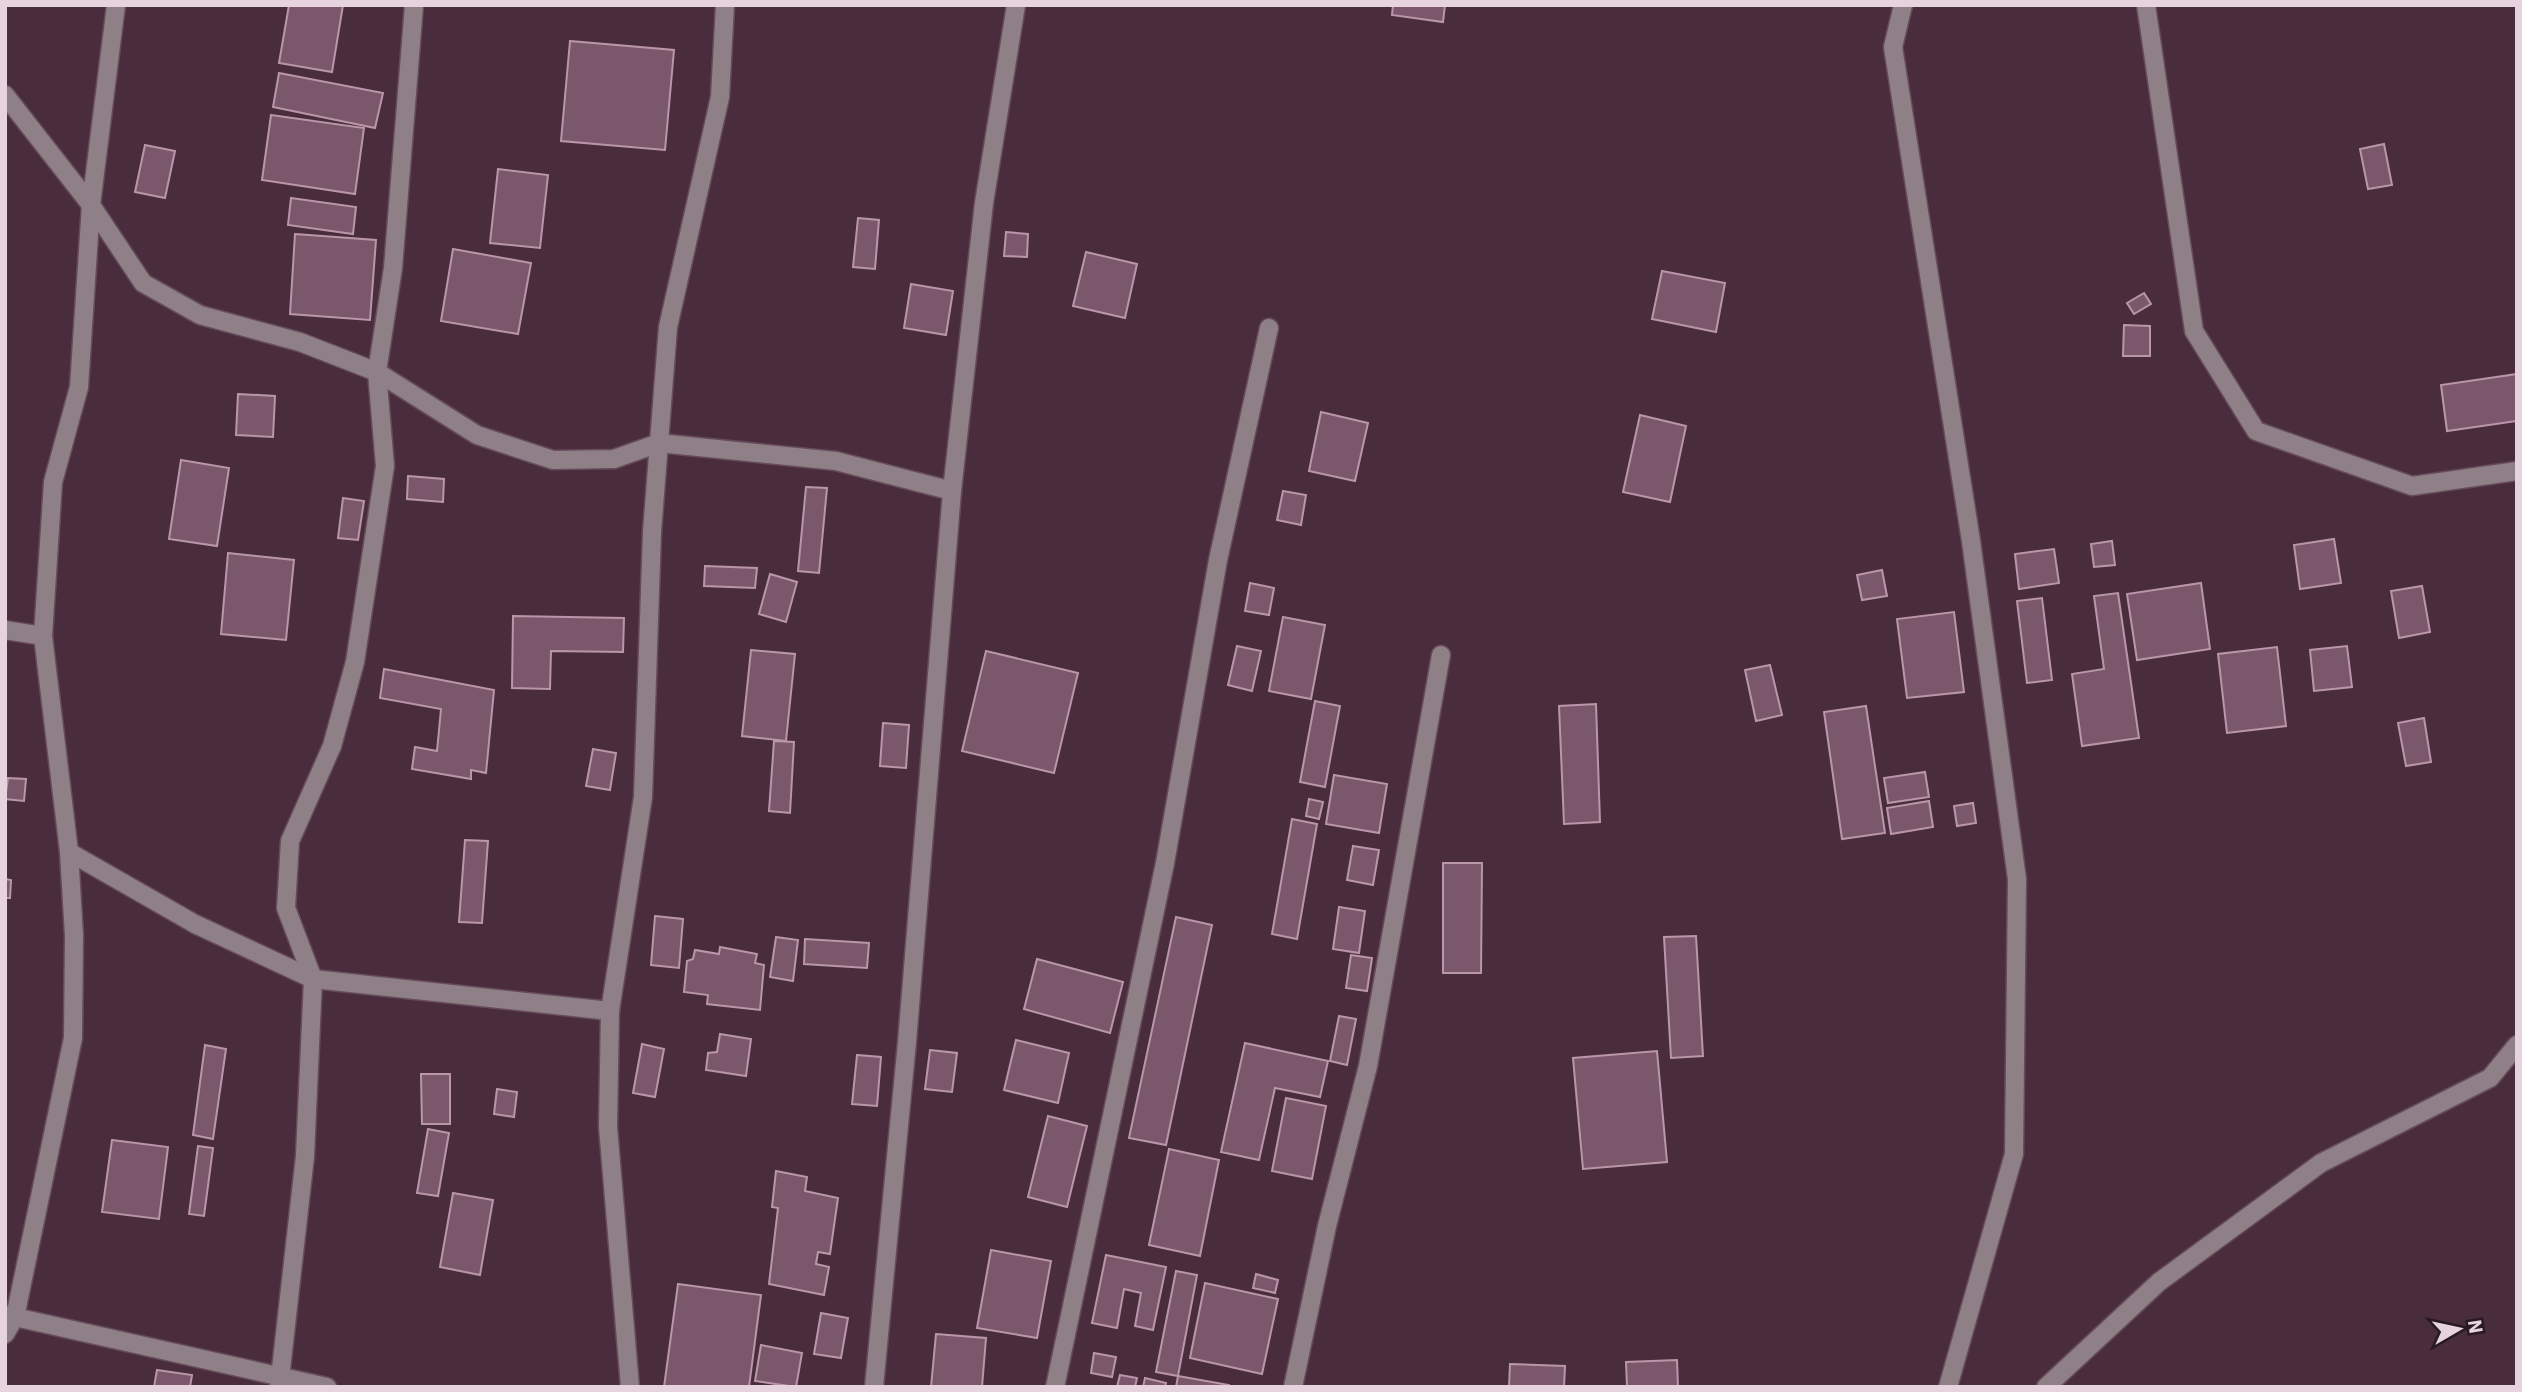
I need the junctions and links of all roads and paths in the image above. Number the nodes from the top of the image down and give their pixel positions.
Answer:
1 (117, 5) edge
2 (414, 5) edge
3 (725, 5) edge
4 (1016, 5) edge
5 (1903, 5) edge
6 (2146, 5) edge
7 (5, 95) edge
8 (92, 205) junction
9 (1269, 328) dead end
10 (377, 372) junction
11 (659, 443) junction
12 (2517, 471) edge
13 (952, 491) junction
14 (5, 630) edge
15 (43, 636) junction
16 (1441, 655) dead end
17 (69, 852) junction
18 (313, 979) junction
19 (610, 1011) junction
20 (2517, 1045) edge
21 (10, 1316) edge
22 (5, 1334) edge
23 (280, 1382) edge
24 (327, 1387) edge
25 (630, 1387) edge
26 (874, 1387) edge
27 (1055, 1387) edge
28 (1293, 1387) edge
29 (1948, 1387) edge
30 (2046, 1387) edge

1 - 8 street
2 - 10 street
3 - 11 street
4 - 13 street
5 - 29 street
6 - 12 street
7 - 8 street
8 - 10 street
8 - 15 street
9 - 27 street
10 - 11 street
10 - 18 street
11 - 13 street
11 - 19 street
13 - 26 street
14 - 15 street
15 - 17 street
16 - 28 street
17 - 18 street
17 - 21 street
18 - 19 street
18 - 23 street
19 - 25 street
20 - 30 street
21 - 22 street
21 - 23 street
23 - 24 street

